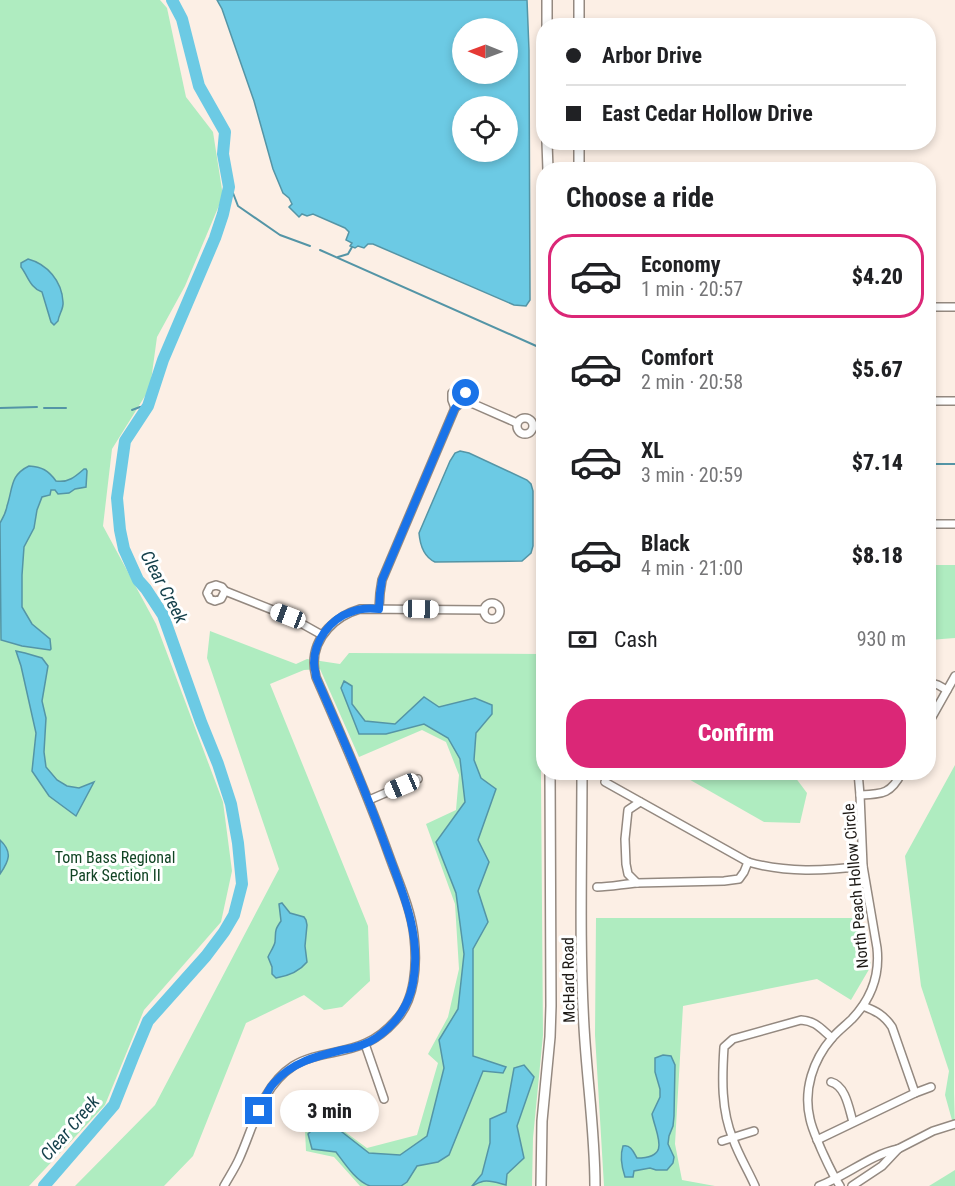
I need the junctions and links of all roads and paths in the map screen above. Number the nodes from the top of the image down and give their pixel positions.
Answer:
1 (547, 0) edge
2 (579, 0) edge
3 (547, 18) edge
4 (579, 18) edge
5 (936, 307) edge
6 (955, 307) edge
7 (955, 401) edge
8 (465, 402) junction
9 (936, 402) edge
10 (455, 408) junction
11 (517, 423) dead end
12 (936, 524) edge
13 (955, 524) edge
14 (225, 591) dead end
15 (379, 609) junction
16 (484, 610) dead end
17 (322, 635) junction
18 (955, 676) edge
19 (936, 684) edge
20 (947, 690) junction
21 (936, 710) edge
22 (418, 779) dead end
23 (550, 780) edge
24 (582, 780) edge
25 (859, 780) edge
26 (898, 780) edge
27 (604, 782) dead end
28 (860, 795) junction
29 (369, 800) junction
30 (640, 802) junction
31 (748, 862) junction
32 (863, 866) junction
33 (637, 883) junction
34 (597, 887) dead end
35 (863, 1006) junction
36 (832, 1038) junction
37 (365, 1044) junction
38 (831, 1082) dead end
39 (932, 1087) dead end
40 (915, 1093) junction
41 (384, 1099) dead end
42 (853, 1122) junction
43 (955, 1124) edge
44 (754, 1131) dead end
45 (732, 1137) junction
46 (817, 1140) junction
47 (722, 1141) dead end
48 (898, 1149) junction
49 (837, 1183) edge
50 (224, 1186) edge
51 (541, 1186) edge
52 (596, 1186) edge
53 (755, 1186) edge
54 (819, 1186) edge
55 (852, 1186) edge

1 - 3 main road
2 - 4 main road
5 - 6 street
7 - 9 street
8 - 10 street
8 - 10 street
8 - 11 street
10 - 15 street
12 - 13 street
14 - 17 street
15 - 16 street
15 - 17 street
17 - 29 street
18 - 20 street
19 - 20 street
20 - 21 street
22 - 29 street
23 - 51 main road, McHard Road
24 - 52 main road, McHard Road
25 - 28 street, North Peach Hollow Circle
26 - 28 street
27 - 30 street
28 - 32 street, North Peach Hollow Circle
29 - 37 street
30 - 31 street
30 - 33 street
31 - 32 street
31 - 33 street
32 - 35 street, North Peach Hollow Circle
33 - 34 street
35 - 36 street, North Peach Hollow Circle
35 - 40 street
36 - 45 street
36 - 46 street, North Peach Hollow Circle
37 - 41 street
37 - 50 street
38 - 42 street
39 - 40 street
40 - 42 street
42 - 46 street
43 - 48 street
44 - 45 street
45 - 47 street
45 - 53 street
46 - 49 street, North Peach Hollow Circle
48 - 49 street
48 - 55 street
49 - 54 street

